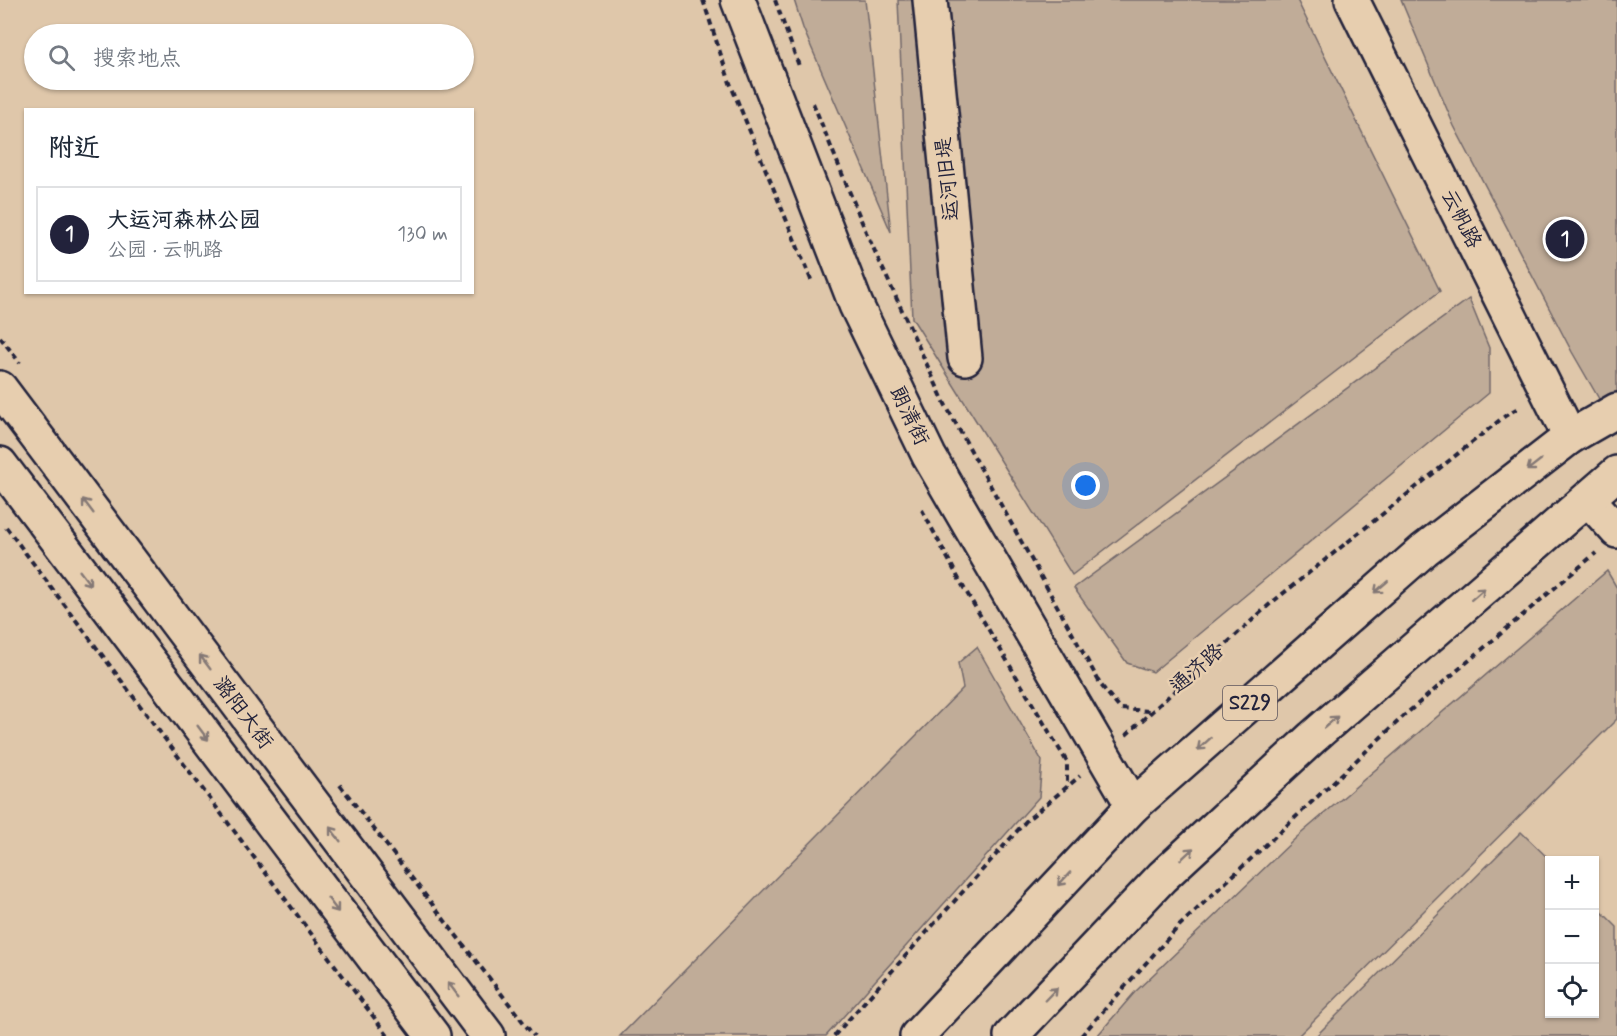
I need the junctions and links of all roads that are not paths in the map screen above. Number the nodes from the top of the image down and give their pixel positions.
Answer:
1 (738, 0) edge
2 (930, 0) edge
3 (1352, 0) edge
4 (965, 358) dead end
5 (0, 388) edge
6 (1617, 410) edge
7 (1570, 437) junction
8 (0, 464) edge
9 (1617, 473) edge
10 (1589, 500) junction
11 (1609, 539) edge
12 (1133, 807) junction
13 (433, 1036) edge
14 (488, 1036) edge
15 (916, 1036) edge
16 (1011, 1036) edge

1 - 12 main road, 朗清街
2 - 4 main road, 运河旧堤
3 - 7 main road, 云帆路
14 -> 5 main road, 潞阳大街
6 - 7 main road, S229
7 -> 12 main road, S229
8 -> 13 main road
9 - 10 main road
10 - 11 main road
16 -> 10 main road
12 -> 15 main road, S229

